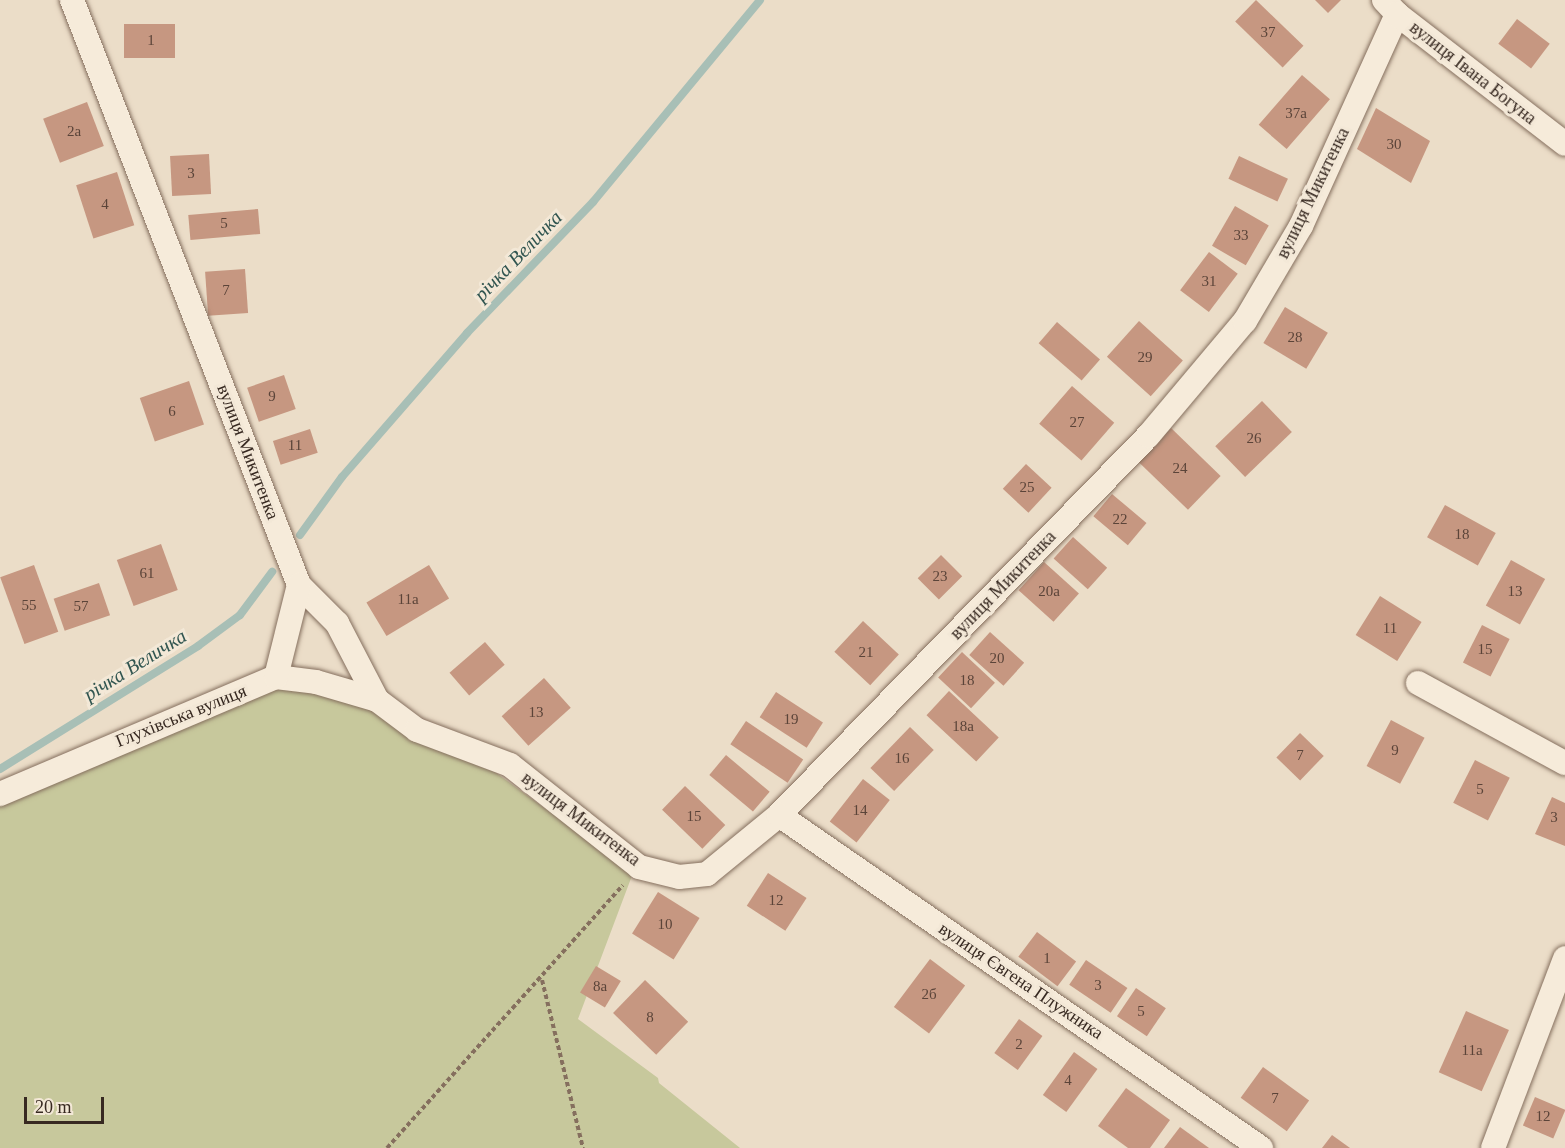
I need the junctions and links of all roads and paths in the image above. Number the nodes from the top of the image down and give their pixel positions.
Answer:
1 (72, 0) edge
2 (1391, 7) edge
3 (1565, 144) edge
4 (299, 585) junction
5 (276, 677) junction
6 (1418, 683) dead end
7 (377, 700) junction
8 (1565, 763) edge
9 (0, 794) edge
10 (779, 815) junction
11 (639, 867) junction
12 (1565, 958) edge
13 (542, 979) junction
14 (387, 1148) edge
15 (583, 1148) edge
16 (1261, 1148) edge
17 (1493, 1148) edge

1 - 4 street, вулиця Микитенка
2 - 3 street, вулиця Івана Богуна
2 - 10 street, вулиця Микитенка
4 - 5 street
4 - 7 street, вулиця Микитенка
5 - 7 street
5 - 9 street, Глухівська вулиця
6 - 8 street
7 - 11 street, вулиця Микитенка
10 - 11 street, вулиця Микитенка
10 - 16 street, вулиця Євгена Плужника
11 - 13 path
12 - 17 street
13 - 14 path
13 - 15 path

